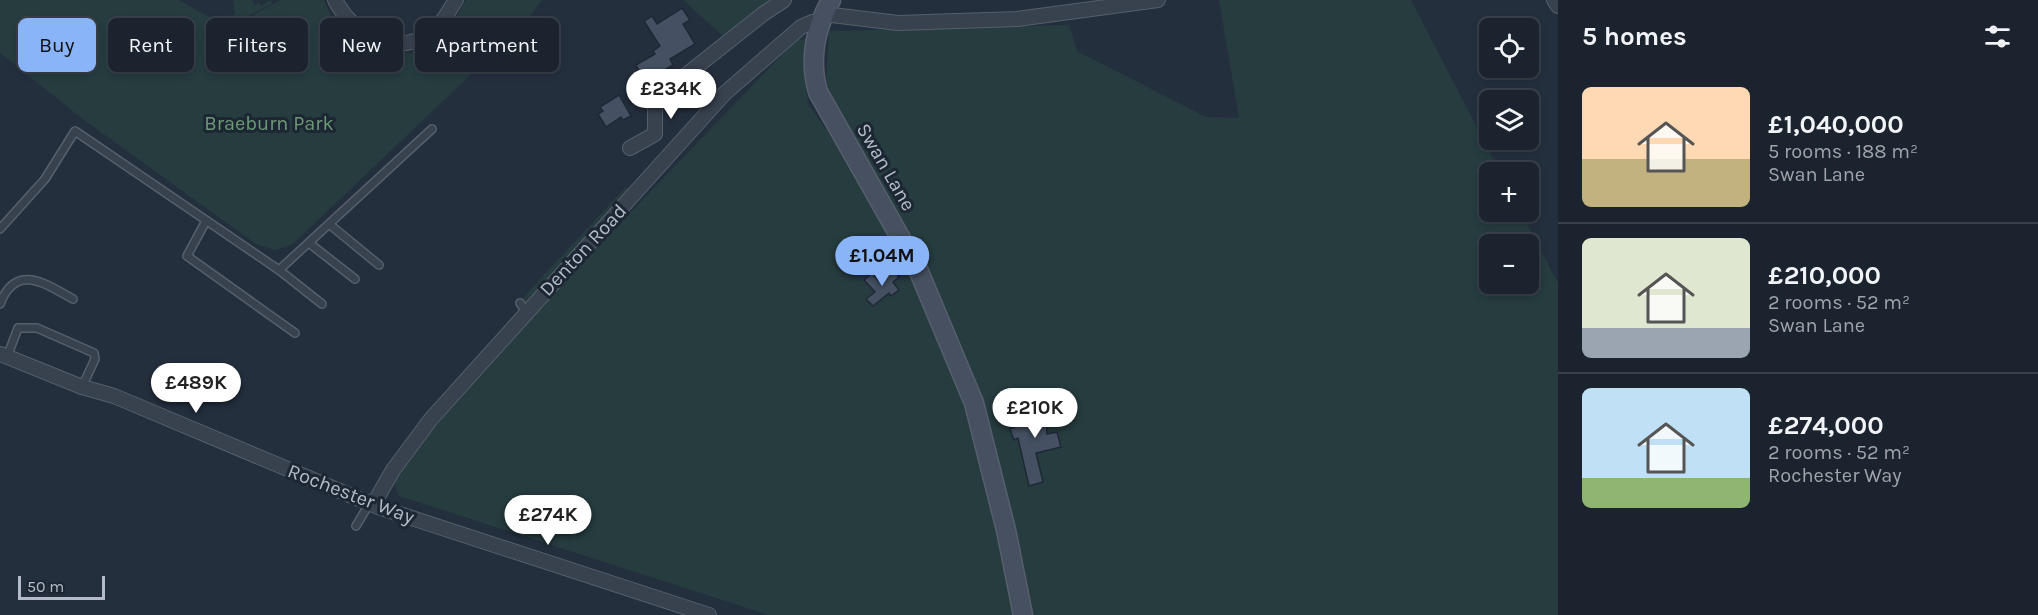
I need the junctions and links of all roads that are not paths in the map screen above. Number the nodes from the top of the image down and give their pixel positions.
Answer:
1 (335, 0) edge
2 (456, 0) edge
3 (784, 0) edge
4 (1158, 0) edge
5 (1554, 0) edge
6 (1123, 3) edge
7 (1558, 6) edge
8 (825, 12) edge
9 (432, 129) dead end
10 (655, 134) junction
11 (675, 147) junction
12 (630, 148) dead end
13 (207, 221) junction
14 (329, 224) junction
15 (0, 229) edge
16 (309, 243) junction
17 (380, 265) dead end
18 (279, 270) junction
19 (355, 279) dead end
20 (73, 299) dead end
21 (0, 304) edge
22 (322, 304) dead end
23 (295, 333) dead end
24 (4, 355) edge
25 (82, 387) junction
26 (371, 505) junction
27 (356, 526) dead end
28 (709, 615) edge
29 (1023, 615) edge

1 - 2 street
3 - 10 street
4 - 6 street
5 - 7 street
6 - 8 street
8 - 11 street, Denton Road
8 - 29 street, Swan Lane
9 - 14 lane
10 - 11 street
10 - 12 street
11 - 26 street, Denton Road
13 - 15 lane
13 - 18 lane
13 - 23 lane
14 - 16 lane
14 - 17 lane
16 - 18 lane
16 - 19 lane
18 - 22 lane
20 - 21 lane
24 - 25 street, Rochester Way
24 - 25 lane
25 - 26 street, Rochester Way
26 - 27 lane
26 - 28 street, Rochester Way

